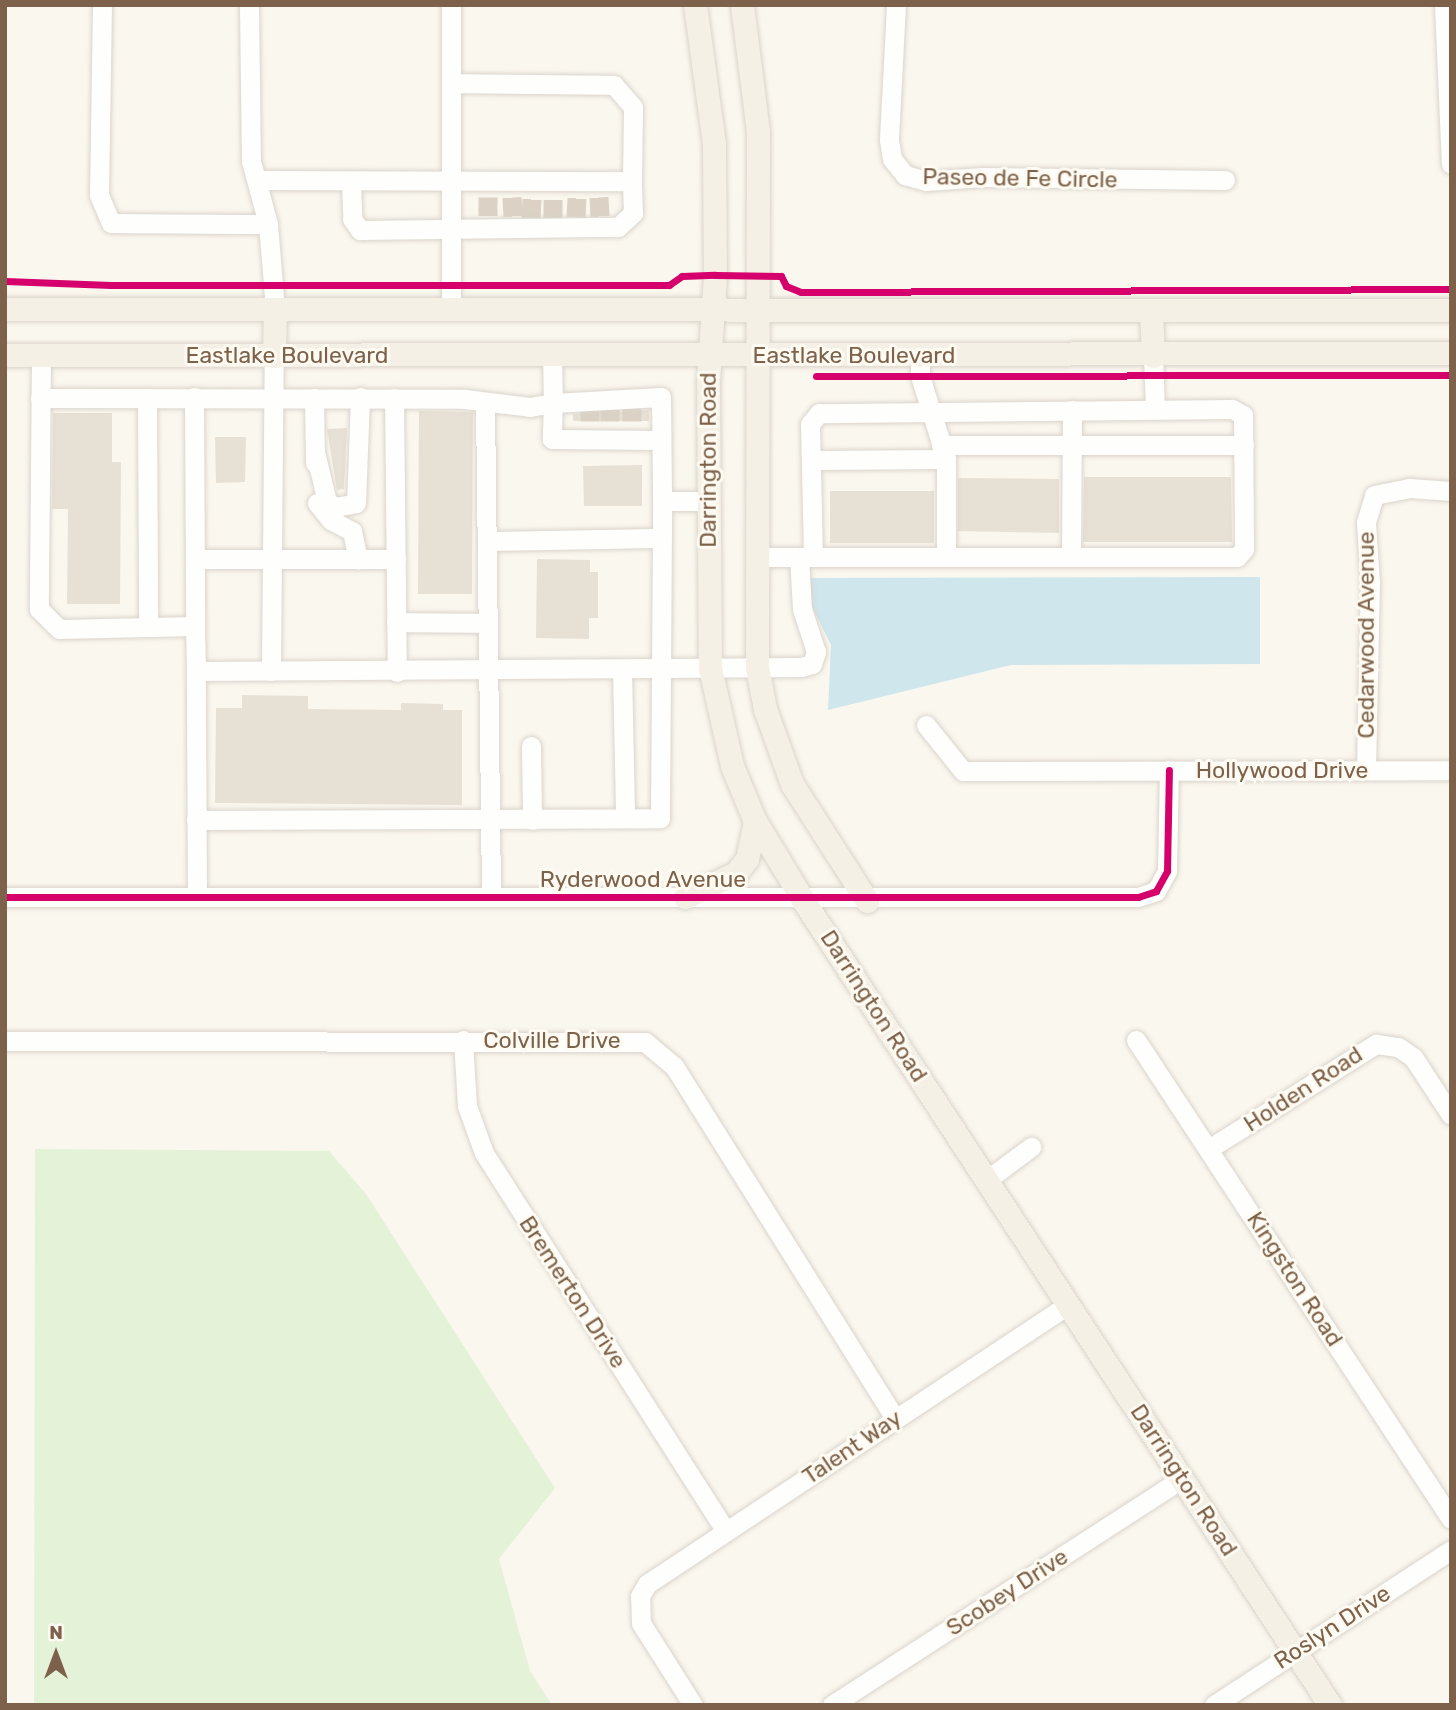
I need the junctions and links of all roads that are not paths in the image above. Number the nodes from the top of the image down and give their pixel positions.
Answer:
1 (102, 5) edge
2 (249, 5) edge
3 (451, 5) edge
4 (695, 5) edge
5 (742, 5) edge
6 (896, 5) edge
7 (1444, 5) edge
8 (451, 83) junction
9 (1451, 164) edge
10 (257, 180) junction
11 (1225, 180) dead end
12 (351, 181) junction
13 (632, 181) junction
14 (451, 182) junction
15 (488, 206) junction
16 (268, 224) junction
17 (451, 230) junction
18 (5, 309) edge
19 (451, 309) junction
20 (713, 309) junction
21 (275, 310) junction
22 (758, 310) junction
23 (1451, 310) edge
24 (1151, 312) junction
25 (552, 352) junction
26 (709, 353) junction
27 (1451, 353) edge
28 (5, 355) edge
29 (757, 355) junction
30 (920, 355) junction
31 (41, 356) junction
32 (274, 356) junction
33 (1153, 356) junction
34 (194, 397) junction
35 (274, 397) junction
36 (360, 397) junction
37 (40, 398) junction
38 (148, 398) junction
39 (314, 398) junction
40 (394, 398) junction
41 (485, 403) junction
42 (552, 403) junction
43 (1155, 409) junction
44 (1072, 410) junction
45 (931, 411) junction
46 (590, 415) junction
47 (610, 415) junction
48 (632, 415) junction
49 (660, 440) junction
50 (1072, 445) junction
51 (1244, 445) junction
52 (315, 452) junction
53 (943, 452) junction
54 (811, 460) junction
55 (1451, 491) edge
56 (662, 501) junction
57 (707, 501) junction
58 (660, 538) junction
59 (486, 541) junction
60 (946, 554) junction
61 (1071, 555) junction
62 (806, 556) junction
63 (757, 557) junction
64 (195, 559) junction
65 (272, 559) junction
66 (358, 559) junction
67 (396, 559) junction
68 (396, 622) junction
69 (488, 623) junction
70 (148, 626) junction
71 (195, 626) junction
72 (757, 667) junction
73 (658, 668) junction
74 (710, 668) junction
75 (622, 669) junction
76 (195, 671) junction
77 (271, 671) junction
78 (397, 672) junction
79 (488, 672) junction
80 (926, 725) dead end
81 (531, 746) dead end
82 (1169, 770) junction
83 (1366, 770) junction
84 (1451, 770) edge
85 (625, 818) junction
86 (196, 820) junction
87 (490, 820) junction
88 (532, 820) junction
89 (755, 821) junction
90 (197, 897) junction
91 (491, 897) junction
92 (685, 897) junction
93 (5, 898) edge
94 (803, 900) junction
95 (867, 901) junction
96 (463, 1040) junction
97 (1136, 1040) dead end
98 (5, 1041) edge
99 (1451, 1115) edge
100 (1031, 1147) dead end
101 (1210, 1148) junction
102 (988, 1179) junction
103 (1069, 1304) junction
104 (895, 1418) junction
105 (1182, 1479) junction
106 (1451, 1519) edge
107 (725, 1530) junction
108 (1451, 1550) edge
109 (1294, 1650) junction
110 (693, 1705) edge
111 (832, 1705) edge
112 (1214, 1705) edge
113 (1329, 1705) edge

1 - 16 street
2 - 10 street
3 - 8 street
4 - 20 main road, Darrington Road
5 - 22 main road
6 - 11 street, Paseo de Fe Circle
7 - 9 street
8 - 13 street
8 - 14 street
10 - 12 street
10 - 16 street
12 - 14 street
12 - 17 street
13 - 15 street
13 - 15 street
14 - 15 street
14 - 17 street
15 - 17 street
16 - 21 street
17 - 19 street
18 - 21 main road, Eastlake Boulevard
19 - 20 main road, Eastlake Boulevard
19 - 21 main road, Eastlake Boulevard
20 - 22 main road, Eastlake Boulevard
20 - 26 main road, Darrington Road
21 - 32 main road
22 - 24 main road, Eastlake Boulevard
22 - 29 main road
23 - 24 main road, Eastlake Boulevard
24 - 33 main road
25 - 26 main road, Eastlake Boulevard
25 - 32 main road, Eastlake Boulevard
25 - 42 street
26 - 29 main road, Eastlake Boulevard
26 - 57 main road, Darrington Road
27 - 33 main road, Eastlake Boulevard
28 - 31 main road, Eastlake Boulevard
29 - 30 main road, Eastlake Boulevard
29 - 63 main road
30 - 33 main road, Eastlake Boulevard
30 - 45 street
31 - 32 main road, Eastlake Boulevard
31 - 37 street
32 - 35 street
33 - 43 street
34 - 35 street
34 - 38 street
34 - 64 street
35 - 39 street
35 - 65 street
36 - 39 street
36 - 40 street
36 - 52 street
37 - 38 street
37 - 70 street
38 - 70 street
39 - 52 street
40 - 41 street
40 - 67 street
41 - 42 street
41 - 59 street
42 - 46 street
42 - 46 street
43 - 44 street
43 - 51 street
44 - 45 street
44 - 50 street
45 - 53 street
45 - 54 street
46 - 47 street
46 - 47 street
47 - 48 street
47 - 48 street
48 - 49 street
48 - 49 street
49 - 56 street
50 - 51 street
50 - 53 street
50 - 61 street
51 - 61 street
52 - 66 street
53 - 54 street
53 - 60 street
54 - 62 street
55 - 83 street, Cedarwood Avenue
56 - 57 street
56 - 58 street
57 - 74 main road, Darrington Road
58 - 59 street
58 - 73 street
59 - 69 street
60 - 61 street
60 - 62 street
62 - 63 street
62 - 72 street
63 - 72 main road
64 - 65 street
64 - 71 street
65 - 66 street
65 - 77 street
66 - 67 street
67 - 68 street
68 - 69 street
68 - 78 street
69 - 79 street
70 - 71 street
71 - 76 street
72 - 74 street
72 - 95 main road
73 - 74 street
73 - 75 street
73 - 85 street
74 - 89 main road, Darrington Road
75 - 79 street
75 - 85 street
76 - 77 street
76 - 86 street
77 - 78 street
78 - 79 street
79 - 87 street
80 - 82 street, Hollywood Drive
81 - 88 street
82 - 83 street, Hollywood Drive
82 - 95 street, Ryderwood Avenue
83 - 84 street, Hollywood Drive
85 - 88 street
86 - 87 street
86 - 90 street
87 - 88 street
87 - 91 street
89 - 92 main road
89 - 94 main road, Darrington Road
90 - 91 street, Ryderwood Avenue
90 - 93 street, Ryderwood Avenue
91 - 92 street, Ryderwood Avenue
92 - 94 street, Ryderwood Avenue
94 - 95 street, Ryderwood Avenue
94 - 102 main road, Darrington Road
96 - 98 street, Colville Drive
96 - 104 street, Colville Drive
96 - 107 street, Bremerton Drive
97 - 101 street, Kingston Road
99 - 101 street, Holden Road
100 - 102 street
101 - 106 street, Kingston Road
102 - 103 main road, Darrington Road
103 - 104 street, Talent Way
103 - 105 main road, Darrington Road
104 - 107 street, Talent Way
105 - 109 main road, Darrington Road
105 - 111 street, Scobey Drive
107 - 110 street, Talent Way
108 - 109 street, Roslyn Drive
109 - 112 street, Roslyn Drive
109 - 113 main road, Darrington Road

